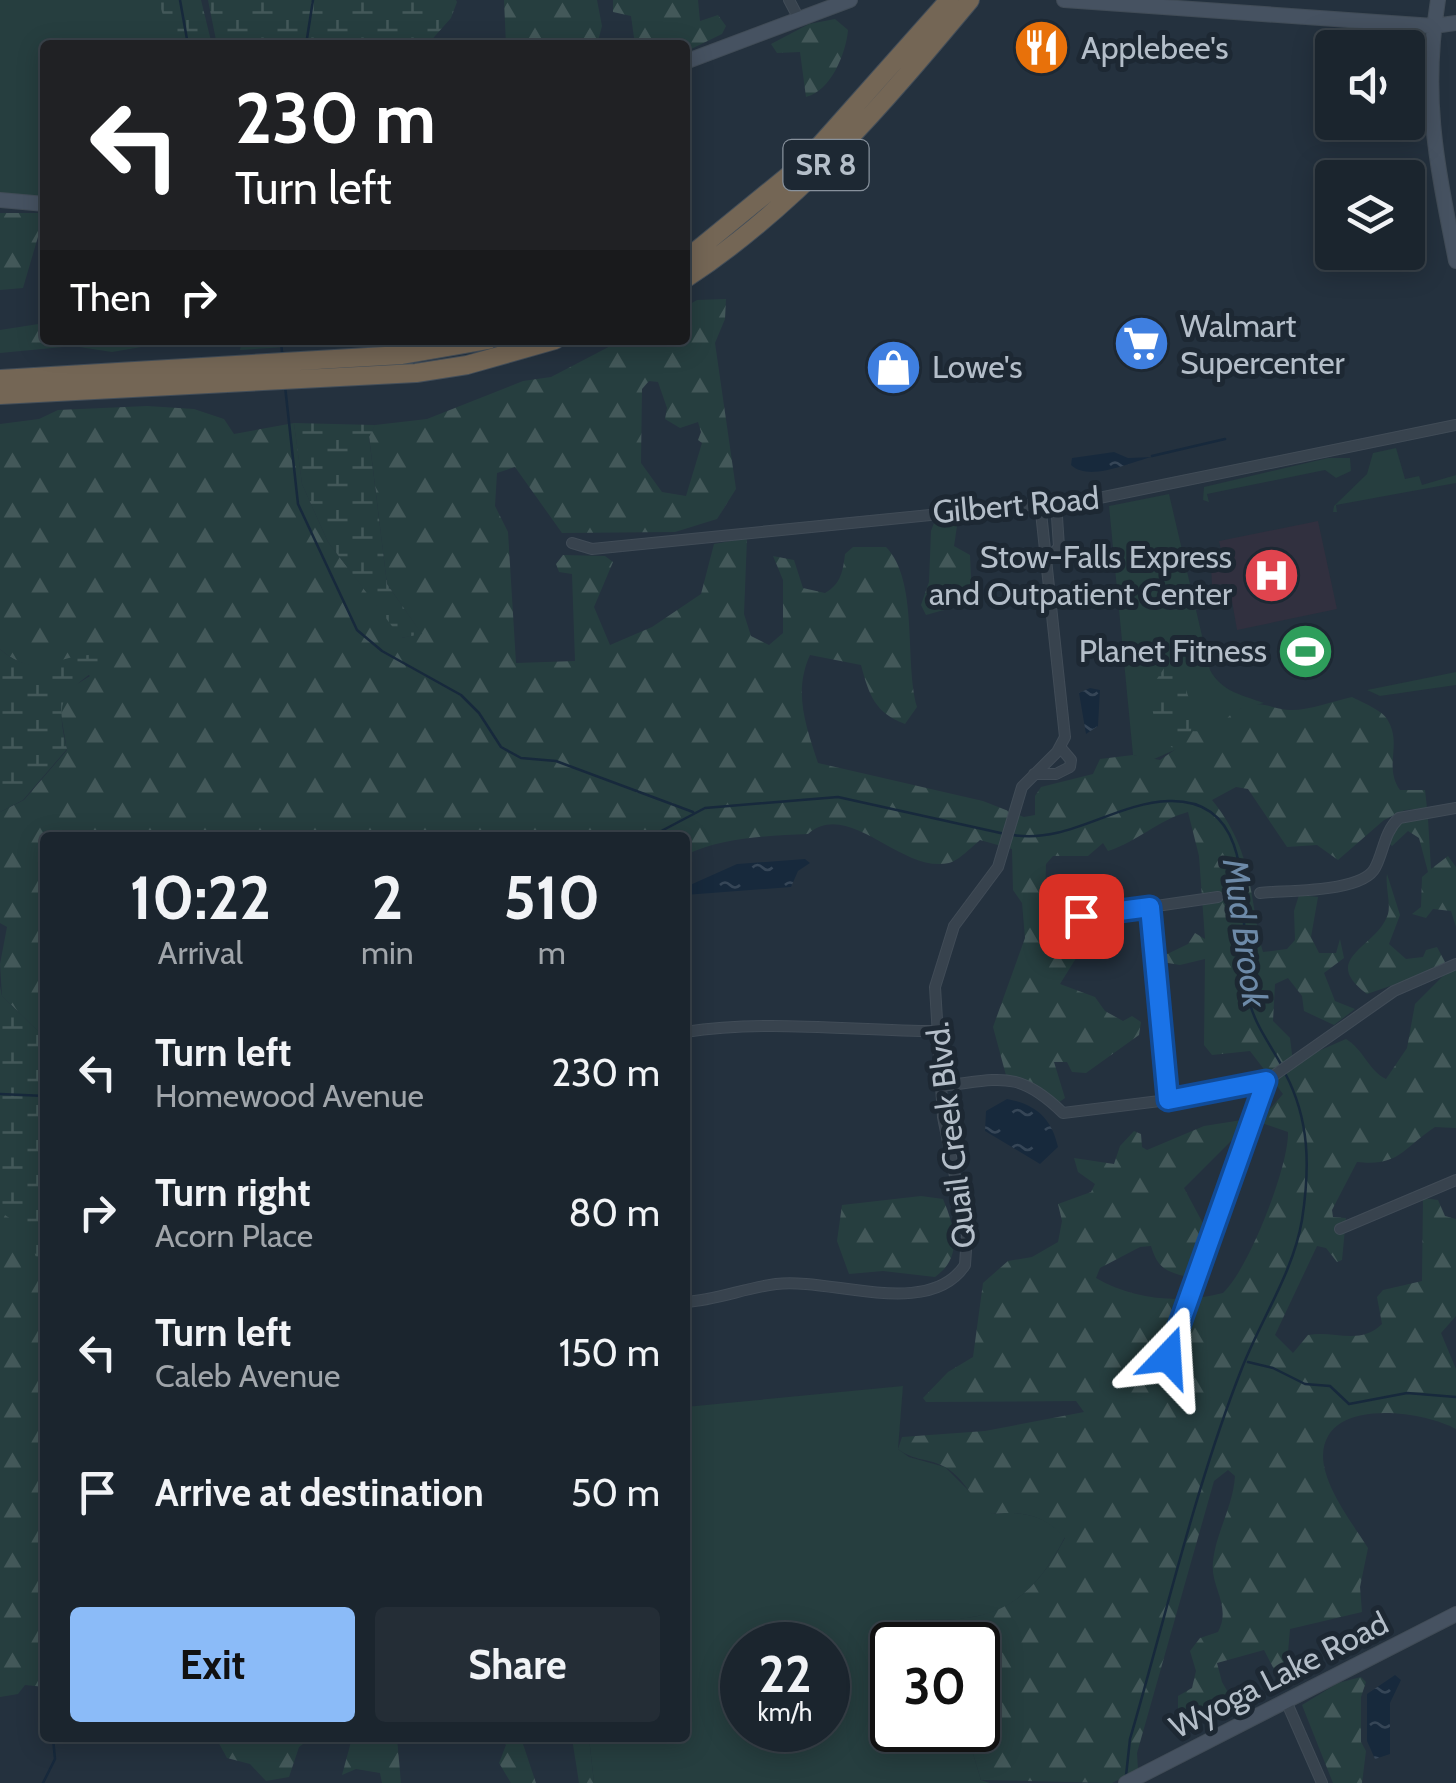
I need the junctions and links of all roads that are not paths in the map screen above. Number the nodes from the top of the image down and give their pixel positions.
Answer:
1 (789, 0) edge
2 (850, 0) edge
3 (949, 0) edge
4 (970, 0) edge
5 (1064, 0) edge
6 (1438, 0) edge
7 (798, 18) junction
8 (1456, 23) edge
9 (1434, 26) junction
10 (690, 60) edge
11 (0, 200) edge
12 (40, 204) edge
13 (690, 256) edge
14 (1456, 261) edge
15 (690, 276) edge
16 (459, 345) edge
17 (537, 345) edge
18 (336, 369) junction
19 (212, 375) junction
20 (0, 379) edge
21 (0, 394) edge
22 (1456, 425) edge
23 (1056, 502) junction
24 (1040, 504) junction
25 (572, 543) dead end
26 (1049, 558) junction
27 (1060, 747) junction
28 (1034, 774) junction
29 (1456, 808) edge
30 (1260, 892) dead end
31 (1218, 897) dead end
32 (1150, 907) junction
33 (1081, 916) dead end
34 (1456, 964) edge
35 (937, 1030) junction
36 (690, 1032) edge
37 (1269, 1079) junction
38 (940, 1086) junction
39 (1168, 1100) junction
40 (1456, 1180) edge
41 (1340, 1230) dead end
42 (690, 1301) edge
43 (1168, 1357) dead end
44 (1456, 1614) edge
45 (1286, 1702) junction
46 (1133, 1779) edge
47 (1322, 1783) edge

1 - 7 street
2 - 7 street
3 - 13 highway, SR 8
4 - 15 highway, SR 8
5 - 9 street
6 - 9 street
7 - 10 street
8 - 9 street
9 - 14 street
11 - 12 street
16 - 18 highway
17 - 18 highway
18 - 19 highway
19 - 20 highway
19 - 21 highway
22 - 23 street, Gilbert Road
23 - 24 street, Gilbert Road
23 - 26 street
24 - 25 street, Gilbert Road
24 - 26 street
26 - 27 street
27 - 28 street
27 - 28 street
28 - 35 street, Quail Creek Blvd.
29 - 30 street
31 - 32 street
32 - 33 street
32 - 39 street
34 - 37 street
35 - 36 street
35 - 38 street, Quail Creek Blvd.
37 - 39 street
37 - 43 street
38 - 39 street
38 - 42 street, Quail Creek Blvd.
40 - 41 street
44 - 45 street, Wyoga Lake Road
45 - 46 street, Wyoga Lake Road
45 - 47 street

